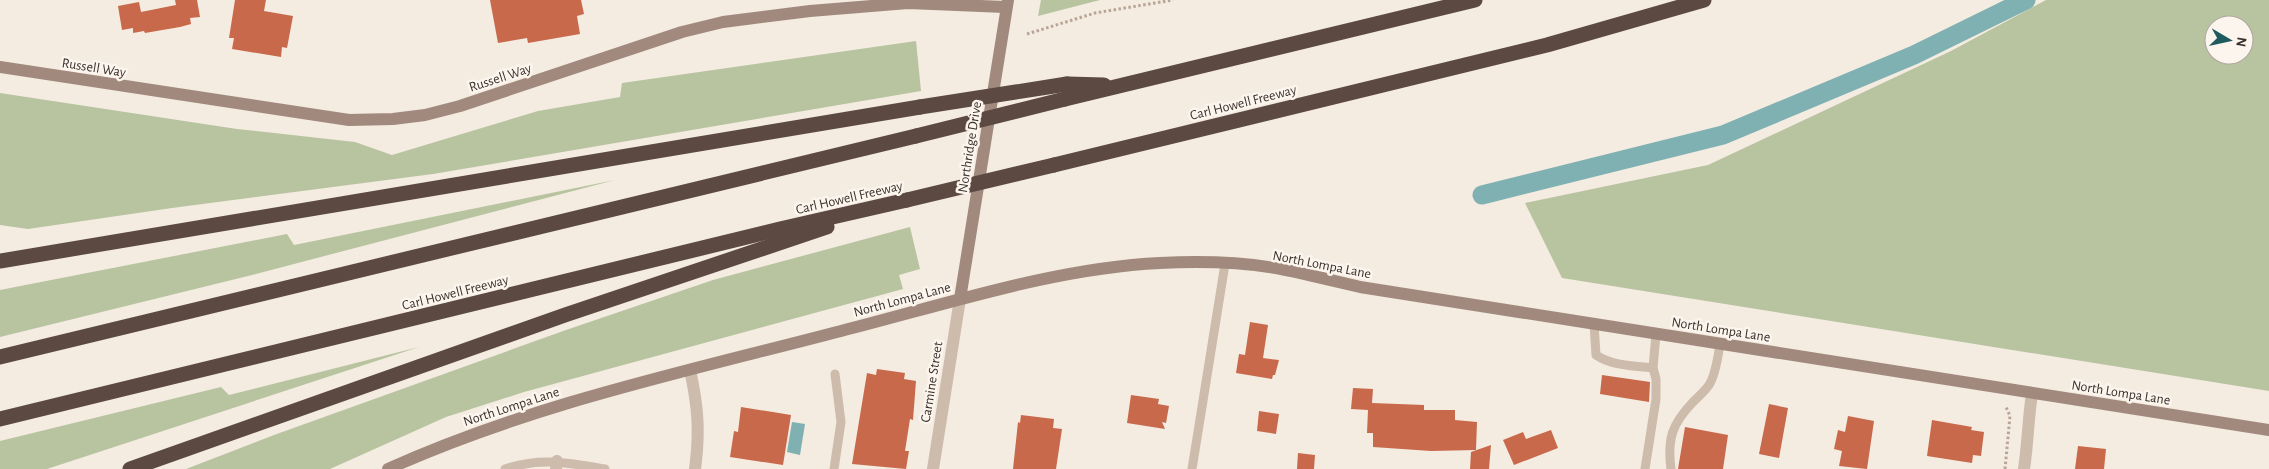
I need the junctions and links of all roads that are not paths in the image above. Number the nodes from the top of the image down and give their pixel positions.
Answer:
1 (1476, 0) edge
2 (1704, 0) edge
3 (1006, 3) edge
4 (0, 67) edge
5 (1126, 85) junction
6 (907, 200) junction
7 (0, 261) edge
8 (1225, 264) junction
9 (960, 299) junction
10 (1594, 324) junction
11 (1656, 334) junction
12 (1720, 344) junction
13 (0, 357) edge
14 (1653, 368) junction
15 (690, 370) junction
16 (835, 374) dead end
17 (2032, 394) junction
18 (0, 419) edge
19 (2269, 430) edge
20 (556, 465) edge
21 (130, 469) edge
22 (388, 469) edge
23 (505, 469) edge
24 (605, 469) edge
25 (695, 469) edge
26 (834, 469) edge
27 (933, 469) edge
28 (1192, 469) edge
29 (1645, 469) edge
30 (1671, 469) edge
31 (2024, 469) edge

1 - 5 highway
2 - 6 highway, Carl Howell Freeway, bridge
3 - 4 street, Russell Way
3 - 9 street, Northridge Drive
5 - 7 highway, bridge
5 - 13 highway, bridge
6 - 18 highway, Carl Howell Freeway
6 - 21 highway
8 - 9 street, North Lompa Lane
8 - 10 street, North Lompa Lane
8 - 28 lane
9 - 15 street, North Lompa Lane
9 - 27 street, Carmine Street
10 - 11 street, North Lompa Lane
10 - 14 lane
11 - 12 street, North Lompa Lane
11 - 14 lane
12 - 17 street, North Lompa Lane
12 - 30 lane
14 - 29 lane
15 - 22 street, North Lompa Lane
15 - 25 street
16 - 26 lane
17 - 19 street, North Lompa Lane
17 - 31 street
20 - 23 lane
20 - 24 lane

